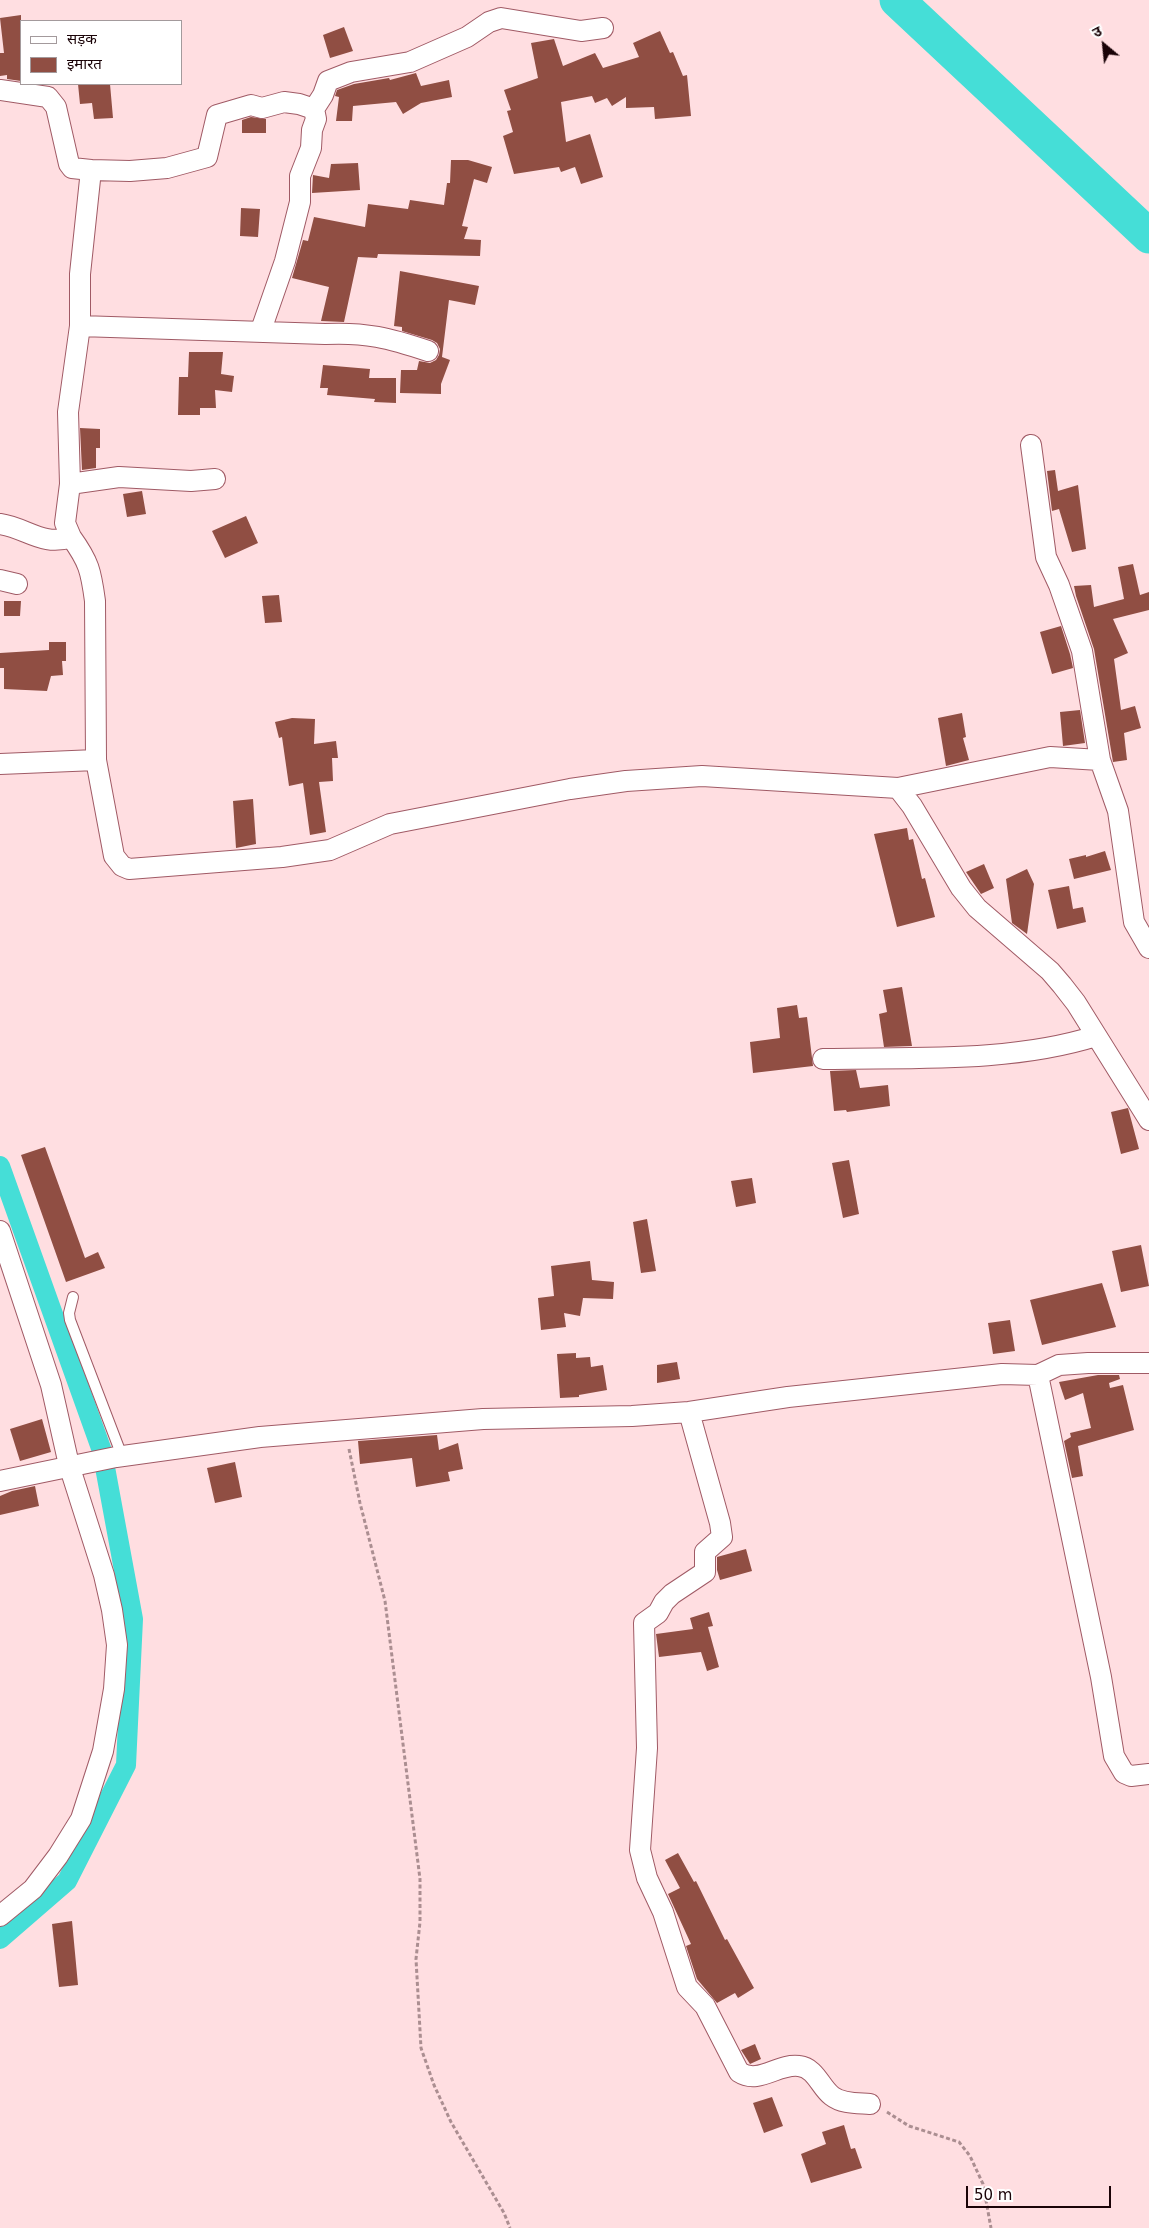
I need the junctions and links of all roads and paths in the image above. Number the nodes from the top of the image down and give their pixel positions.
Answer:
1 (603, 28) dead end
2 (0, 90) edge
3 (314, 109) junction
4 (91, 170) junction
5 (80, 326) junction
6 (261, 330) junction
7 (428, 351) dead end
8 (1031, 445) dead end
9 (215, 479) dead end
10 (70, 484) junction
11 (0, 524) edge
12 (71, 537) junction
13 (96, 760) junction
14 (1100, 760) junction
15 (0, 764) edge
16 (898, 788) junction
17 (1149, 948) edge
18 (1096, 1036) junction
19 (823, 1059) dead end
20 (1149, 1120) edge
21 (0, 1231) edge
22 (74, 1297) dead end
23 (1149, 1363) edge
24 (1038, 1375) junction
25 (689, 1412) junction
26 (358, 1430) junction
27 (119, 1456) junction
28 (78, 1464) junction
29 (0, 1481) edge
30 (1149, 1774) edge
31 (0, 1916) edge
32 (870, 2104) joint
33 (510, 2228) edge
34 (991, 2228) edge

1 - 3 street
2 - 4 street
3 - 4 street
3 - 6 street
4 - 5 street
5 - 6 street
5 - 10 street
6 - 7 street
8 - 14 street
9 - 10 street
10 - 12 street
11 - 12 street
12 - 13 street
13 - 15 street
13 - 16 street
14 - 16 street
14 - 17 street
16 - 18 street
18 - 19 street
18 - 20 street
21 - 28 street
22 - 27 lane
23 - 24 street
24 - 25 street
24 - 30 street
25 - 26 street
25 - 32 street
26 - 27 street
26 - 33 path
27 - 28 street
28 - 29 street
28 - 31 street
32 - 34 path

